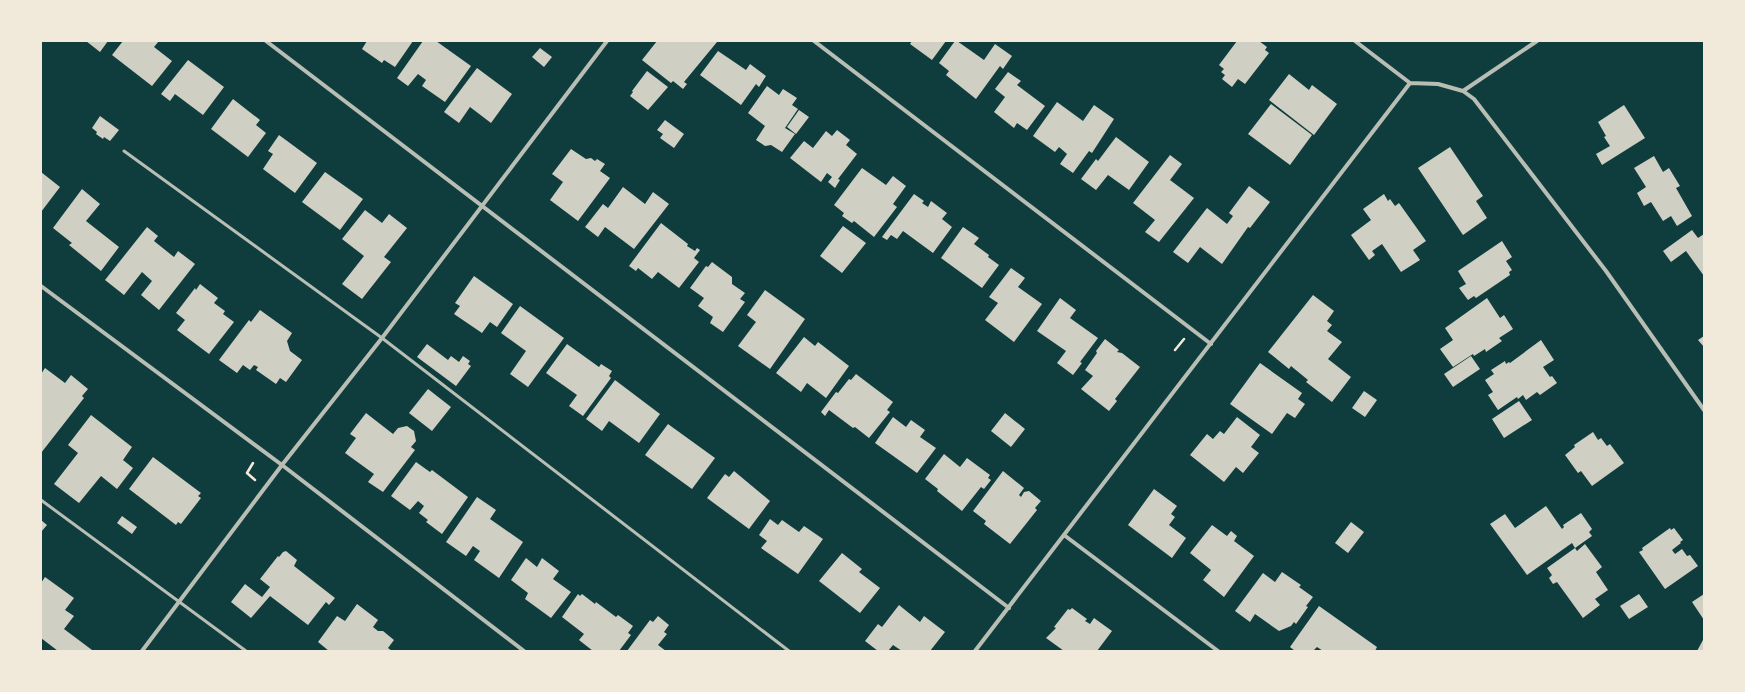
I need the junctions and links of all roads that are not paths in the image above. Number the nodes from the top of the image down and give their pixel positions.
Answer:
1 (266, 41) edge
2 (607, 41) edge
3 (814, 41) edge
4 (1355, 41) edge
5 (1537, 41) edge
6 (1410, 83) junction
7 (1463, 91) junction
8 (124, 151) dead end
9 (481, 205) junction
10 (41, 286) edge
11 (382, 338) junction
12 (1211, 344) junction
13 (1704, 410) edge
14 (282, 465) junction
15 (41, 500) edge
16 (1064, 535) junction
17 (179, 601) junction
18 (1008, 608) junction
19 (142, 651) edge
20 (246, 651) edge
21 (524, 651) edge
22 (789, 651) edge
23 (975, 651) edge
24 (1218, 651) edge

1 - 9 street
2 - 9 street
3 - 12 street
4 - 6 street
5 - 7 street
6 - 7 street
6 - 12 street
7 - 13 street
8 - 11 lane
9 - 11 street
9 - 18 street
10 - 14 street
11 - 14 street
11 - 22 lane
12 - 16 street
14 - 17 street
14 - 21 street
15 - 17 lane
16 - 18 street
16 - 24 street
17 - 19 street
17 - 20 lane
18 - 23 street

